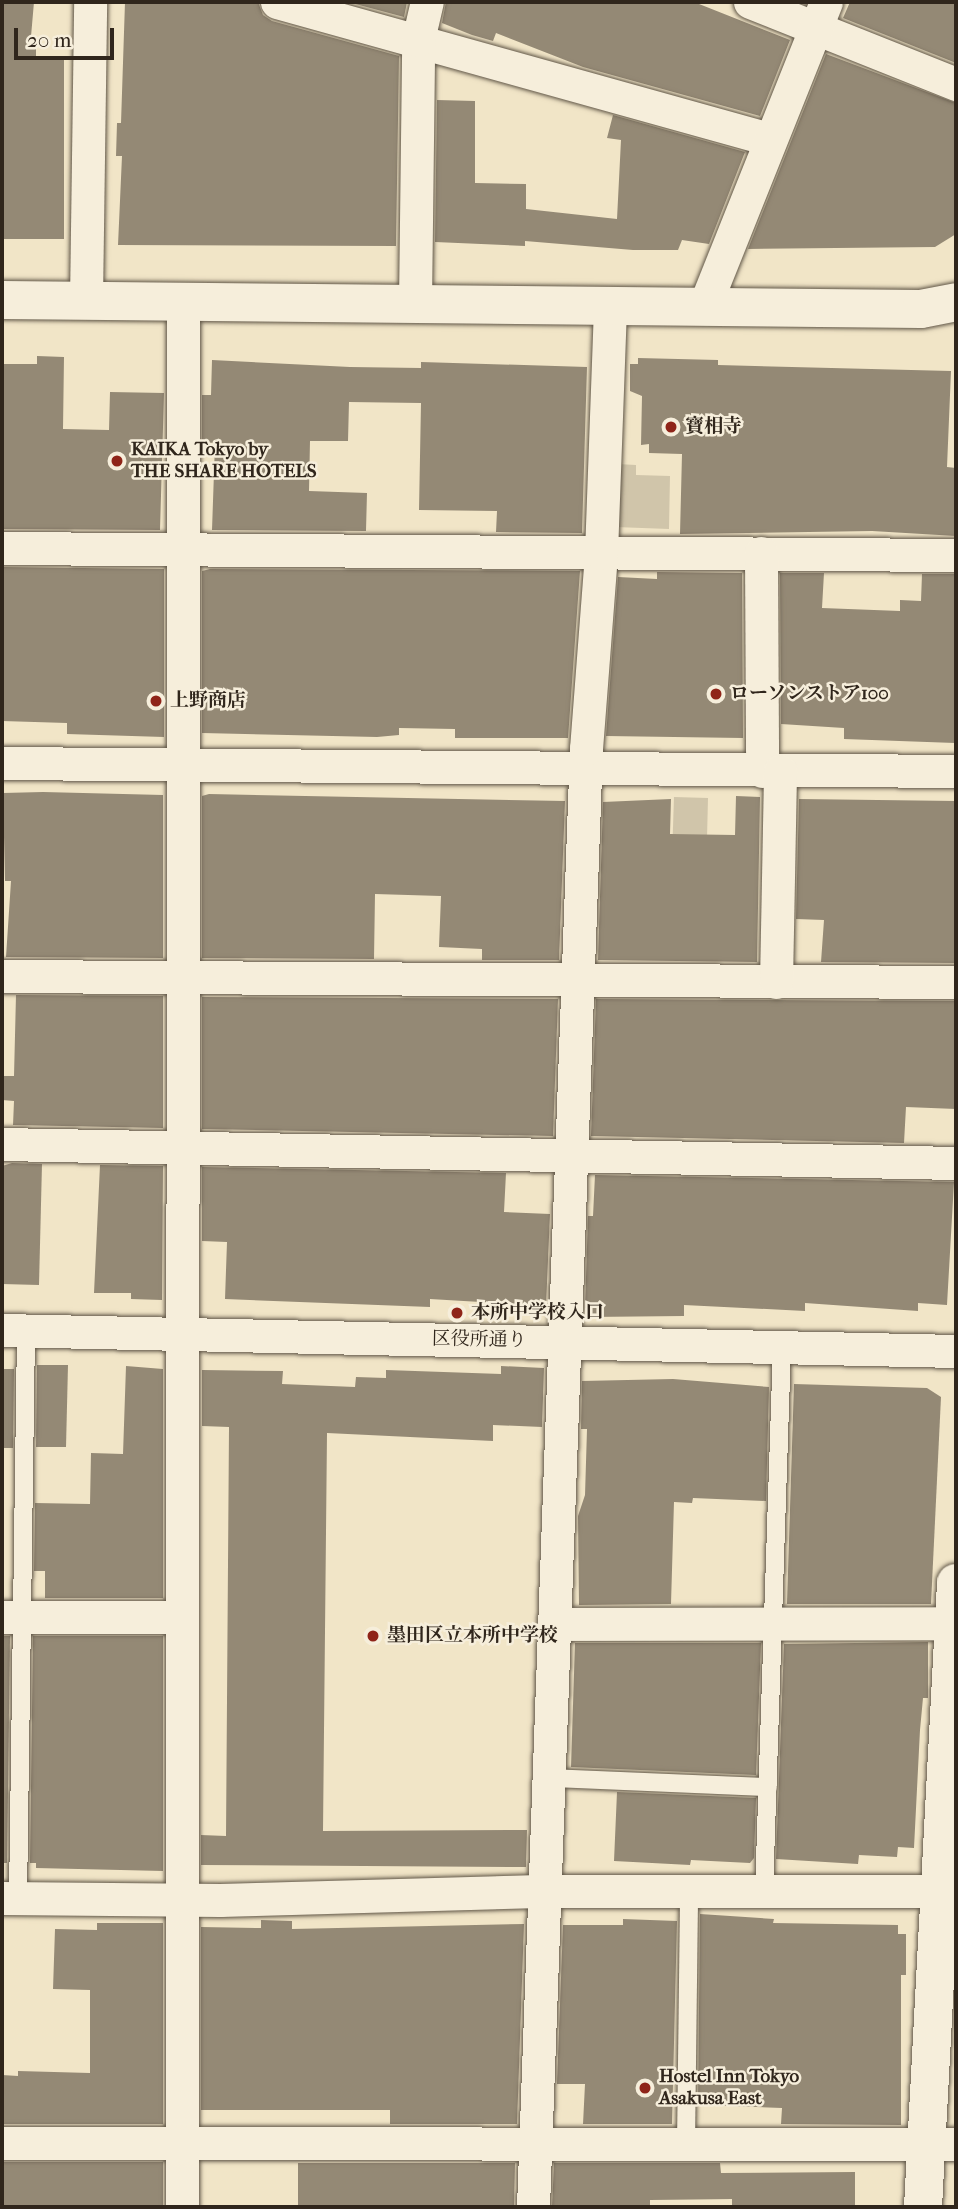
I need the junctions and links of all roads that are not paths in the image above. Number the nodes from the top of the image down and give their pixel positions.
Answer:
1 (90, 2) edge
2 (277, 2) edge
3 (427, 2) edge
4 (750, 2) edge
5 (820, 15) edge
6 (418, 40) junction
7 (956, 84) edge
8 (769, 139) junction
9 (2, 300) edge
10 (86, 301) junction
11 (183, 302) junction
12 (956, 302) edge
13 (415, 304) junction
14 (610, 306) junction
15 (704, 307) junction
16 (182, 547) junction
17 (2, 548) edge
18 (601, 553) junction
19 (761, 553) junction
20 (956, 555) edge
21 (2, 763) edge
22 (181, 765) junction
23 (586, 769) junction
24 (771, 771) junction
25 (956, 771) edge
26 (2, 976) edge
27 (186, 978) junction
28 (578, 981) junction
29 (776, 982) junction
30 (956, 982) edge
31 (2, 1144) edge
32 (184, 1147) junction
33 (572, 1155) junction
34 (956, 1163) edge
35 (14, 1330) edge
36 (182, 1335) junction
37 (567, 1342) junction
38 (782, 1347) junction
39 (956, 1351) edge
40 (956, 1583) edge
41 (12, 1617) edge
42 (182, 1617) junction
43 (955, 1623) edge
44 (556, 1624) junction
45 (773, 1624) junction
46 (551, 1779) junction
47 (768, 1787) junction
48 (689, 1890) junction
49 (548, 1891) junction
50 (949, 1891) edge
51 (764, 1892) junction
52 (10, 1898) edge
53 (184, 1899) junction
54 (2, 2143) edge
55 (181, 2143) junction
56 (942, 2144) edge
57 (536, 2145) junction
58 (686, 2145) junction
59 (182, 2207) edge
60 (533, 2207) edge
61 (923, 2207) edge

1 - 10 street
2 - 6 street
3 - 6 street
4 - 5 street
5 - 7 street
5 - 8 street
6 - 8 street
6 - 13 street
8 - 15 street
9 - 10 street
10 - 11 street
11 - 13 street
11 - 16 street
12 - 15 street
13 - 14 street
14 - 15 street
14 - 18 street
16 - 17 street
16 - 18 street
16 - 22 street
18 - 19 street
18 - 23 street
19 - 20 street
19 - 24 street
21 - 22 street
22 - 23 street
22 - 27 street
23 - 24 street
23 - 28 street
24 - 25 street
24 - 29 street
26 - 27 street
27 - 28 street
27 - 32 street
28 - 29 street
28 - 33 street
29 - 30 street
31 - 32 street
32 - 33 street
32 - 36 street
33 - 34 street
33 - 37 street
35 - 36 street, 区役所通り
35 - 41 lane
36 - 37 street, 区役所通り
36 - 42 street
37 - 38 street, 区役所通り
37 - 44 street
38 - 39 street, 区役所通り
38 - 45 lane
40 - 43 street
41 - 42 street
41 - 52 lane
42 - 53 street
43 - 45 street
43 - 50 street
44 - 45 street
44 - 46 street
45 - 47 lane
46 - 47 lane
46 - 49 street
47 - 51 lane
48 - 49 street
48 - 51 street
48 - 58 lane
49 - 53 street
49 - 57 street
50 - 51 street
50 - 56 street
52 - 53 street
53 - 55 street
54 - 55 street
55 - 57 street
55 - 59 street
56 - 58 street
56 - 61 street
57 - 58 street
57 - 60 street

